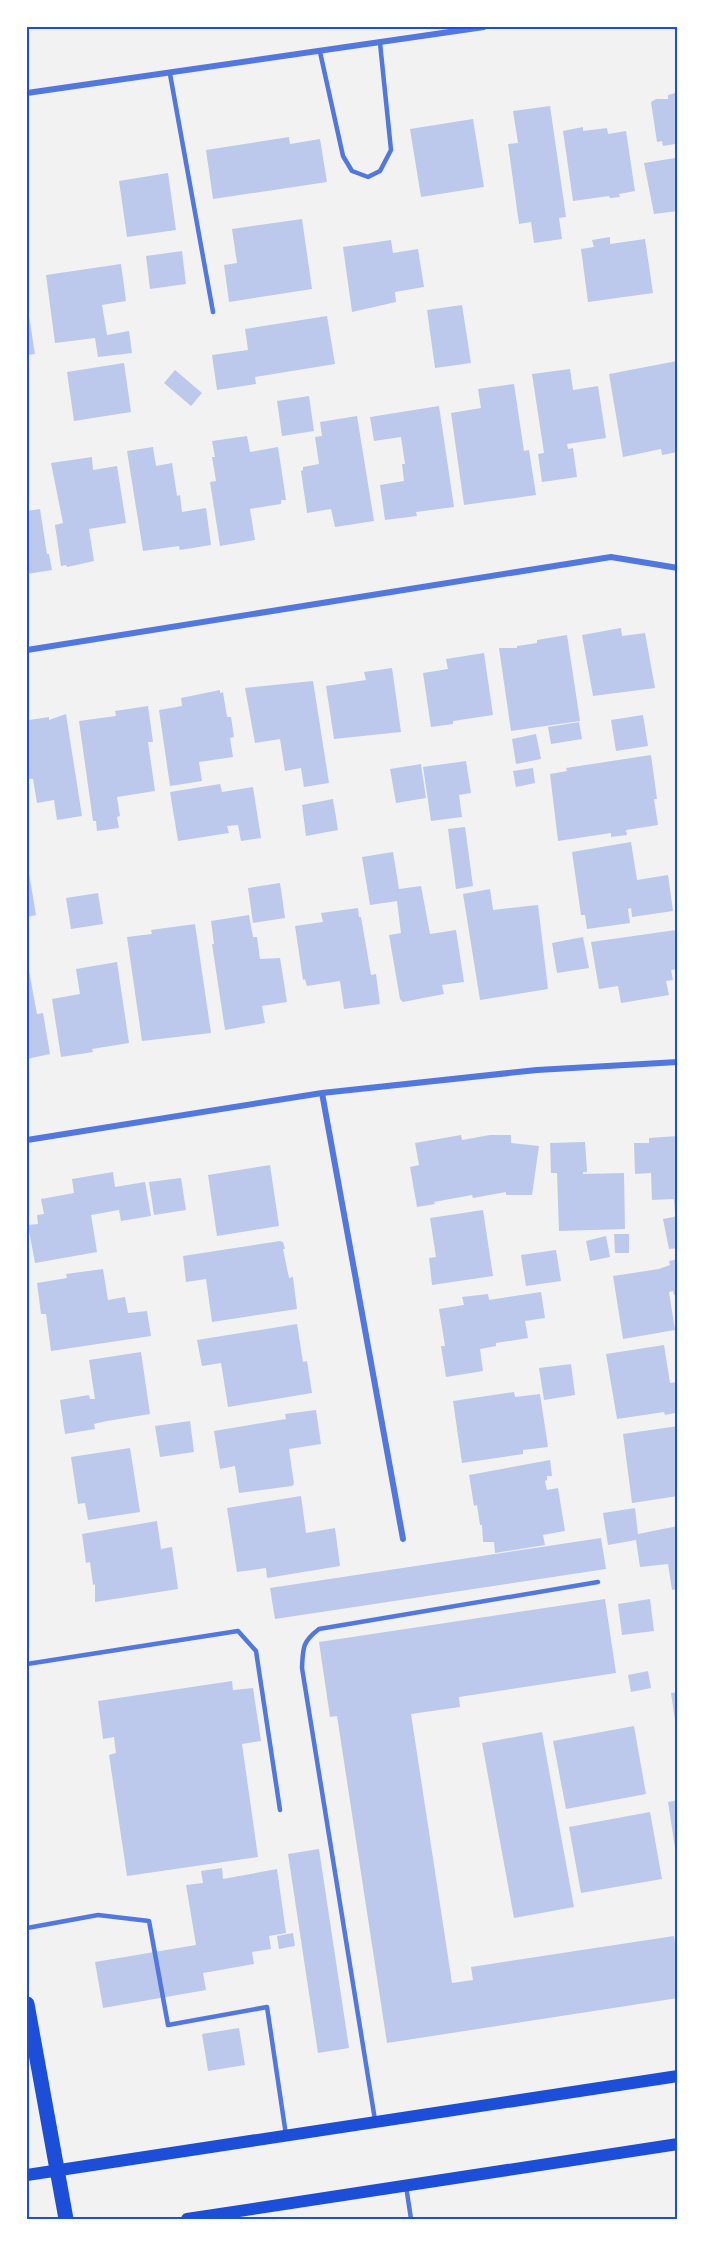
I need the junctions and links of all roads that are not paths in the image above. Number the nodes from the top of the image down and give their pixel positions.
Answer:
1 (484, 27) edge
2 (380, 43) junction
3 (320, 52) junction
4 (170, 74) junction
5 (27, 93) edge
6 (213, 312) dead end
7 (678, 568) edge
8 (27, 650) edge
9 (678, 1062) edge
10 (322, 1093) junction
11 (27, 1140) edge
12 (404, 1539) dead end
13 (598, 1582) dead end
14 (27, 1664) edge
15 (280, 1810) dead end
16 (27, 1928) edge
17 (27, 2004) edge
18 (678, 2076) edge
19 (375, 2122) junction
20 (286, 2135) junction
21 (678, 2144) edge
22 (57, 2170) junction
23 (27, 2175) edge
24 (406, 2186) junction
25 (254, 2214) edge
26 (66, 2219) edge
27 (187, 2219) edge
28 (411, 2219) edge

1 - 2 street
2 - 3 street
2 - 3 lane
3 - 4 street
4 - 5 street
4 - 6 lane
7 - 8 street
9 - 10 street
10 - 11 street
10 - 12 street
13 - 19 lane
14 - 15 lane
16 - 20 lane
17 - 22 main road
18 - 19 main road
19 - 20 main road
20 - 22 main road
21 - 24 main road
22 - 23 main road
22 - 26 main road
24 - 25 main road
24 - 28 lane
25 - 27 main road

